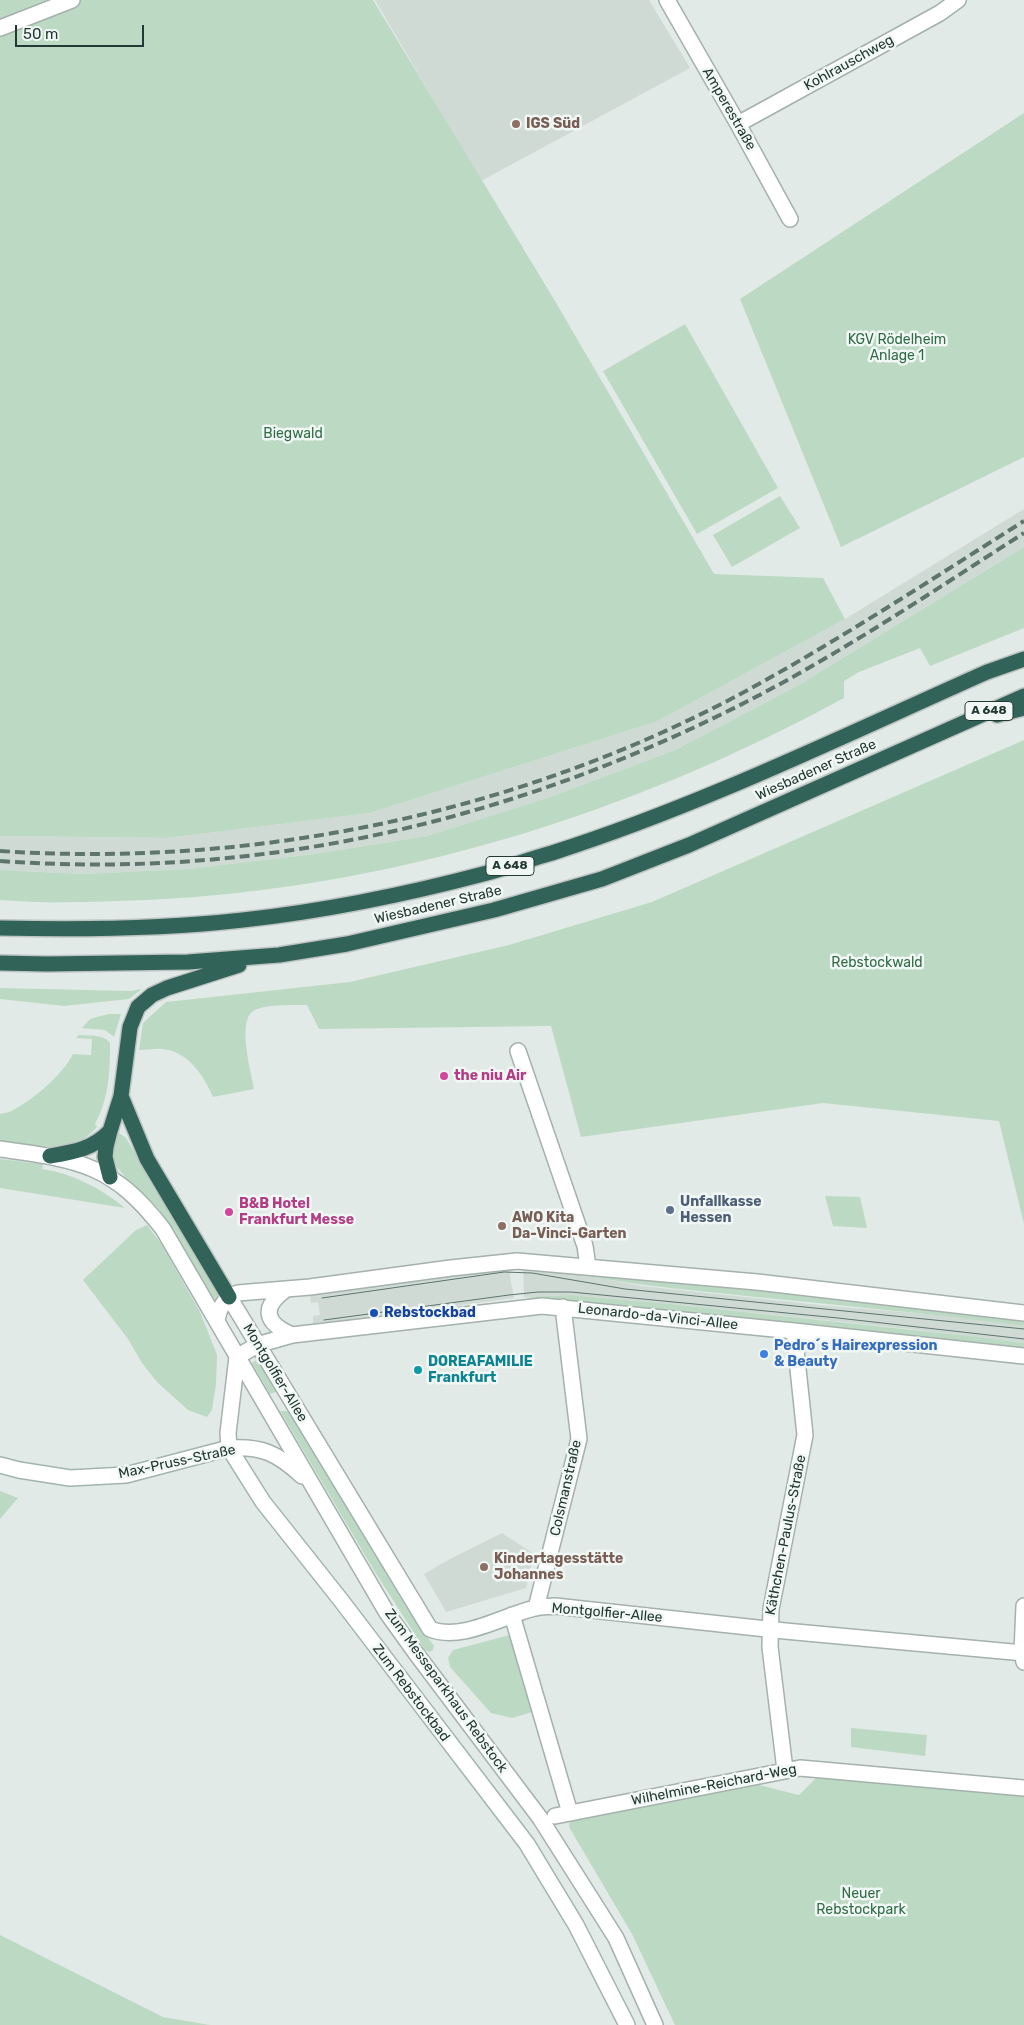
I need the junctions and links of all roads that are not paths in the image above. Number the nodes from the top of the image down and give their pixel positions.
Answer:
1 (72, 0) edge
2 (667, 0) edge
3 (958, 0) edge
4 (0, 28) edge
5 (738, 124) junction
6 (790, 219) dead end
7 (1024, 648) edge
8 (1024, 659) edge
9 (987, 672) junction
10 (1024, 696) edge
11 (1024, 708) edge
12 (954, 726) junction
13 (0, 928) edge
14 (279, 955) junction
15 (0, 962) edge
16 (518, 1051) dead end
17 (121, 1096) junction
18 (110, 1131) junction
19 (0, 1149) edge
20 (50, 1156) junction
21 (110, 1177) junction
22 (588, 1266) junction
23 (285, 1290) junction
24 (229, 1297) junction
25 (563, 1307) junction
26 (1024, 1313) edge
27 (217, 1321) junction
28 (794, 1331) junction
29 (292, 1335) junction
30 (257, 1344) junction
31 (1024, 1356) edge
32 (237, 1357) junction
33 (229, 1448) junction
34 (0, 1465) edge
35 (312, 1486) junction
36 (1024, 1606) edge
37 (536, 1608) junction
38 (512, 1615) junction
39 (769, 1630) junction
40 (1023, 1656) edge
41 (786, 1770) junction
42 (1024, 1788) edge
43 (627, 2025) edge
44 (655, 2025) edge

1 - 4 street
2 - 5 street, Amperestraße
3 - 5 street, Kohlrauschweg
5 - 6 street, Amperestraße
7 - 9 highway
8 - 9 highway, Wiesbadener Straße / A 648
9 - 13 highway, Wiesbadener Straße / A 648
10 - 12 highway, Wiesbadener Straße / A 648
11 - 12 highway
12 - 14 highway, Wiesbadener Straße / A 648
14 - 15 highway, Wiesbadener Straße / A 648
14 - 17 highway
16 - 22 street
17 - 18 highway
17 - 24 highway
18 - 20 highway
18 - 21 highway
19 - 20 street
20 - 21 street
21 - 27 street
22 - 23 street
22 - 26 street
23 - 24 street
23 - 29 street
24 - 27 street
24 - 30 street, Montgolfier-Allee
25 - 28 street, Leonardo-da-Vinci-Allee
25 - 29 street, Leonardo-da-Vinci-Allee
25 - 37 street, Colsmanstraße
27 - 32 street
28 - 31 street, Leonardo-da-Vinci-Allee
28 - 39 street, Käthchen-Paulus-Straße
29 - 30 street, Leonardo-da-Vinci-Allee
30 - 32 street, Leonardo-da-Vinci-Allee
30 - 38 street, Montgolfier-Allee
32 - 33 street
32 - 35 street, Zum Messeparkhaus Rebstock
33 - 34 street, Max-Pruss-Straße
33 - 35 street, Max-Pruss-Straße
33 - 43 street, Zum Rebstockbad
35 - 44 street, Zum Messeparkhaus Rebstock
36 - 40 street
37 - 38 street, Montgolfier-Allee
37 - 39 street, Montgolfier-Allee
38 - 41 street, Wilhelmine-Reichard-Weg
39 - 40 street, Montgolfier-Allee
39 - 41 street, Käthchen-Paulus-Straße
41 - 42 street, Wilhelmine-Reichard-Weg

